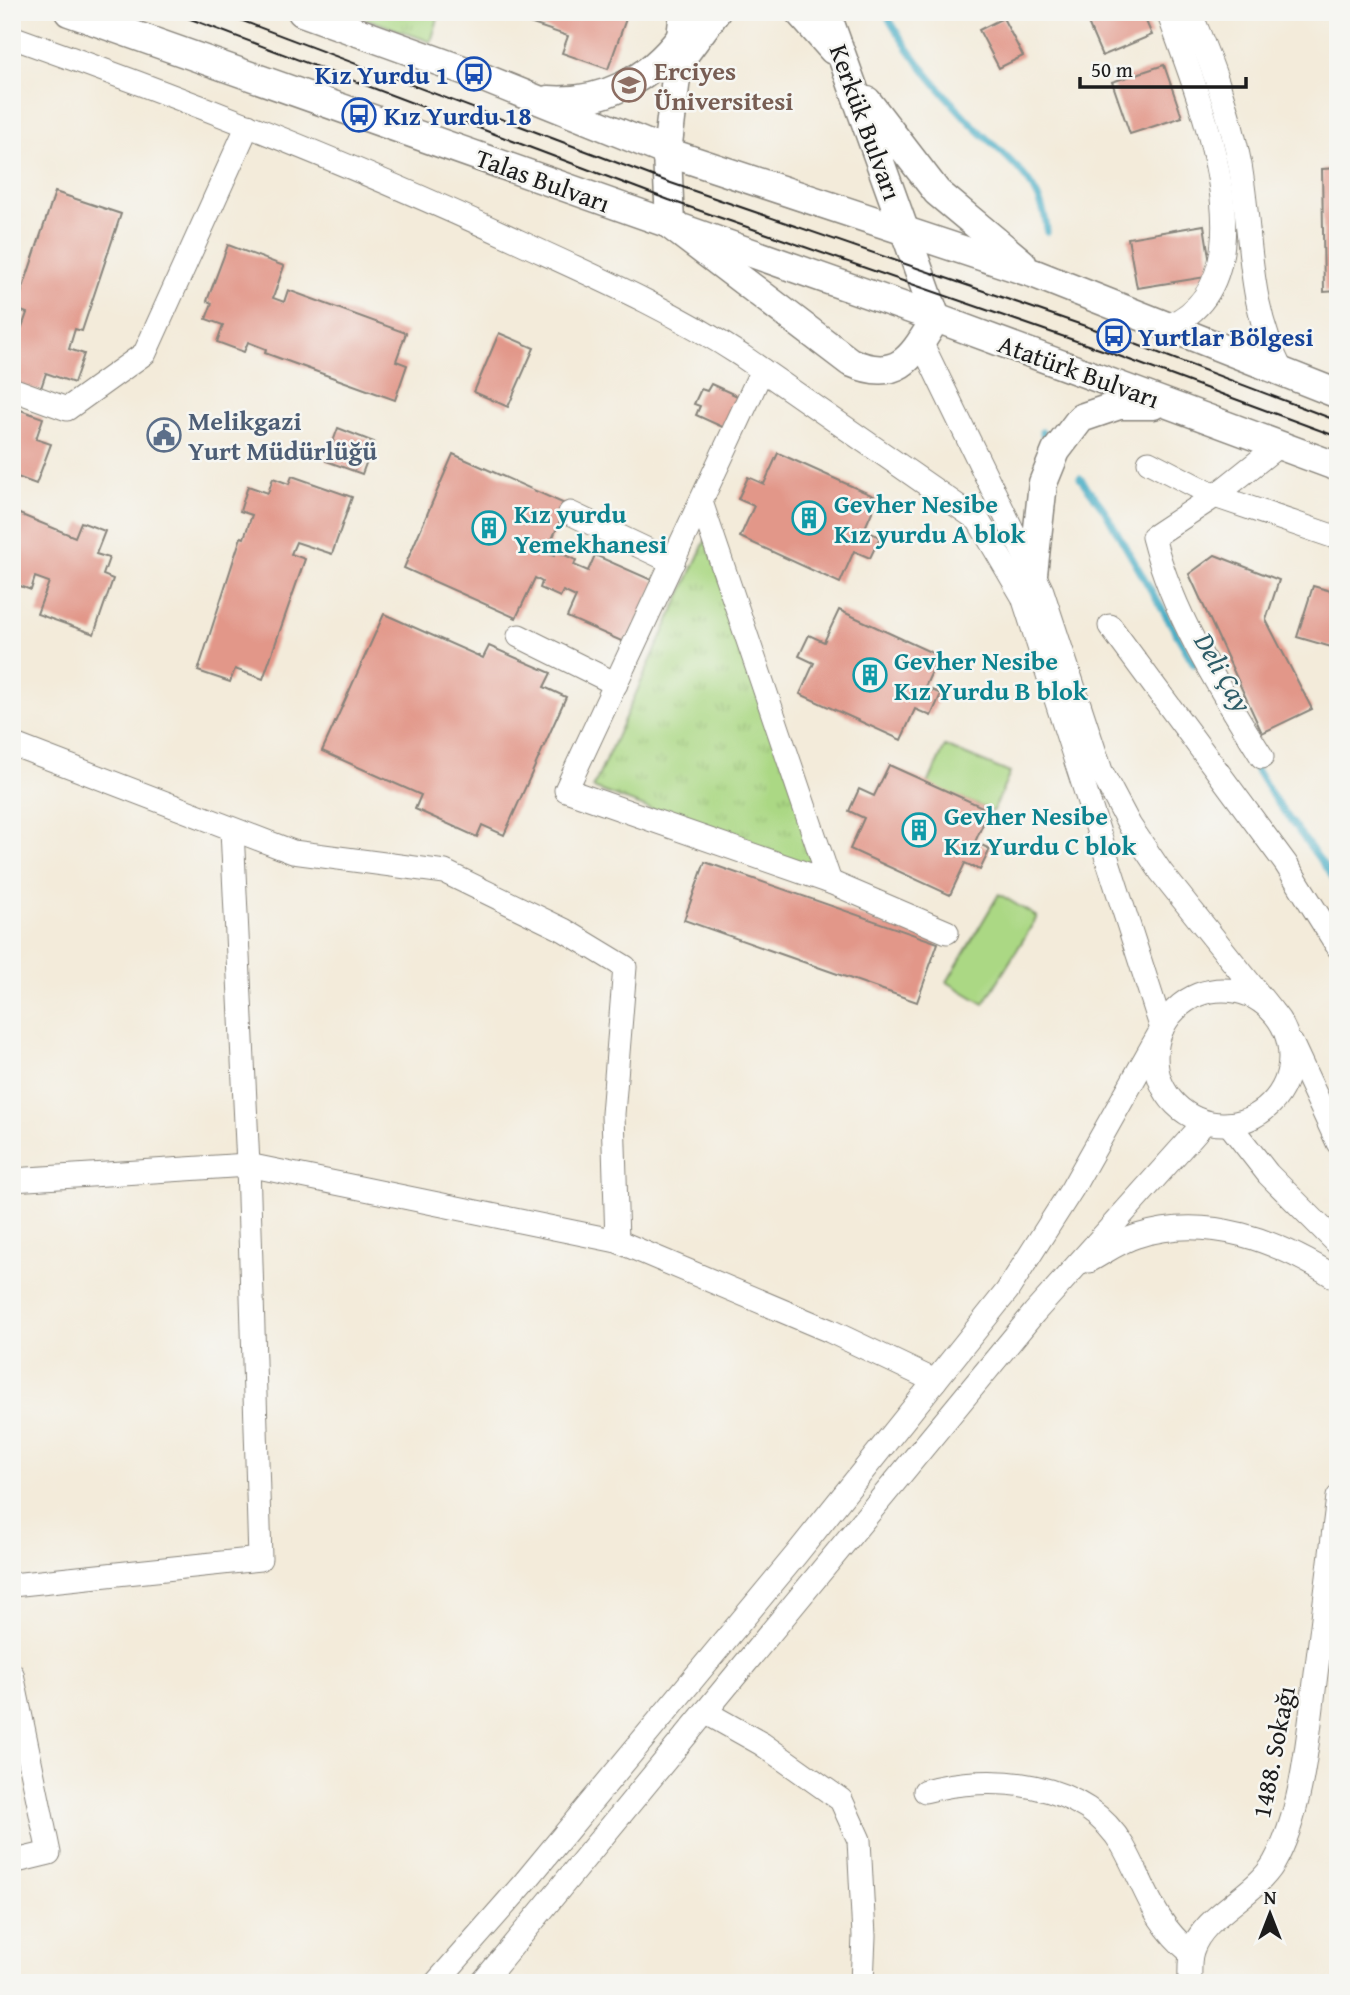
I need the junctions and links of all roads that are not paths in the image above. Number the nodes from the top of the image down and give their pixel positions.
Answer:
1 (69, 12) edge
2 (302, 12) edge
3 (716, 12) edge
4 (799, 12) edge
5 (827, 12) edge
6 (1168, 12) edge
7 (1190, 12) edge
8 (682, 24) edge
9 (12, 37) edge
10 (677, 64) junction
11 (849, 77) junction
12 (535, 99) junction
13 (248, 125) junction
14 (667, 152) junction
15 (670, 225) junction
16 (906, 232) junction
17 (1035, 274) junction
18 (818, 277) joint
19 (936, 318) junction
20 (1166, 327) junction
21 (921, 342) junction
22 (1283, 373) junction
23 (770, 376) junction
24 (12, 389) edge
25 (1338, 394) edge
26 (1170, 405) junction
27 (1279, 445) junction
28 (1149, 462) dead end
29 (1338, 467) edge
30 (1215, 496) junction
31 (701, 502) junction
32 (570, 513) dead end
33 (1338, 538) edge
34 (673, 562) junction
35 (1033, 574) junction
36 (1110, 625) dead end
37 (519, 636) dead end
38 (616, 684) junction
39 (12, 744) edge
40 (1262, 757) dead end
41 (232, 830) junction
42 (830, 882) junction
43 (947, 932) dead end
44 (1338, 947) edge
45 (1279, 1020) junction
46 (1162, 1030) junction
47 (1205, 1122) junction
48 (1229, 1124) junction
49 (1338, 1143) edge
50 (248, 1166) junction
51 (12, 1180) edge
52 (617, 1241) junction
53 (1338, 1244) edge
54 (1074, 1270) junction
55 (1338, 1279) edge
56 (935, 1381) junction
57 (1338, 1497) edge
58 (12, 1585) edge
59 (12, 1674) edge
60 (705, 1712) junction
61 (925, 1791) dead end
62 (12, 1862) edge
63 (1191, 1953) junction
64 (436, 1983) edge
65 (482, 1983) edge
66 (862, 1983) edge
67 (1190, 1983) edge

1 - 15 main road, Talas Bulvarı
2 - 12 main road
3 - 10 main road
4 - 11 main road
5 - 11 main road, Kerkük Bulvarı
6 - 20 street
7 - 22 street
8 - 10 main road
8 - 12 main road
9 - 13 street
10 - 14 main road
11 - 16 main road, Kerkük Bulvarı
11 - 17 main road
12 - 14 main road
13 - 23 street
13 - 24 street
14 - 15 main road
14 - 16 main road
15 - 18 main road, Talas Bulvarı
15 - 21 main road
16 - 17 main road
16 - 19 main road, Kerkük Bulvarı
17 - 20 main road
18 - 19 main road, Atatürk Bulvarı
19 - 21 main road
19 - 26 main road, Atatürk Bulvarı
20 - 22 main road
21 - 35 street
22 - 25 main road
23 - 31 street
23 - 46 street
26 - 27 main road, Atatürk Bulvarı
26 - 35 main road
27 - 29 main road, Atatürk Bulvarı
27 - 30 street
28 - 30 street
30 - 33 street
30 - 40 street
31 - 34 street
31 - 42 street
32 - 34 street
34 - 38 street
35 - 45 street
36 - 44 street
37 - 38 street
38 - 42 street
39 - 41 street
41 - 50 street
41 - 52 street
42 - 43 street
45 - 46 street
45 - 48 street
45 - 49 street
46 - 47 street
46 - 56 street
47 - 48 street
47 - 54 street
48 - 53 street
50 - 51 street
50 - 52 street
50 - 58 street
52 - 56 street
54 - 55 street
54 - 60 street
56 - 64 street
57 - 63 street, 1488. Sokağı
59 - 62 street
60 - 65 street
60 - 66 street
61 - 63 street
63 - 67 street

